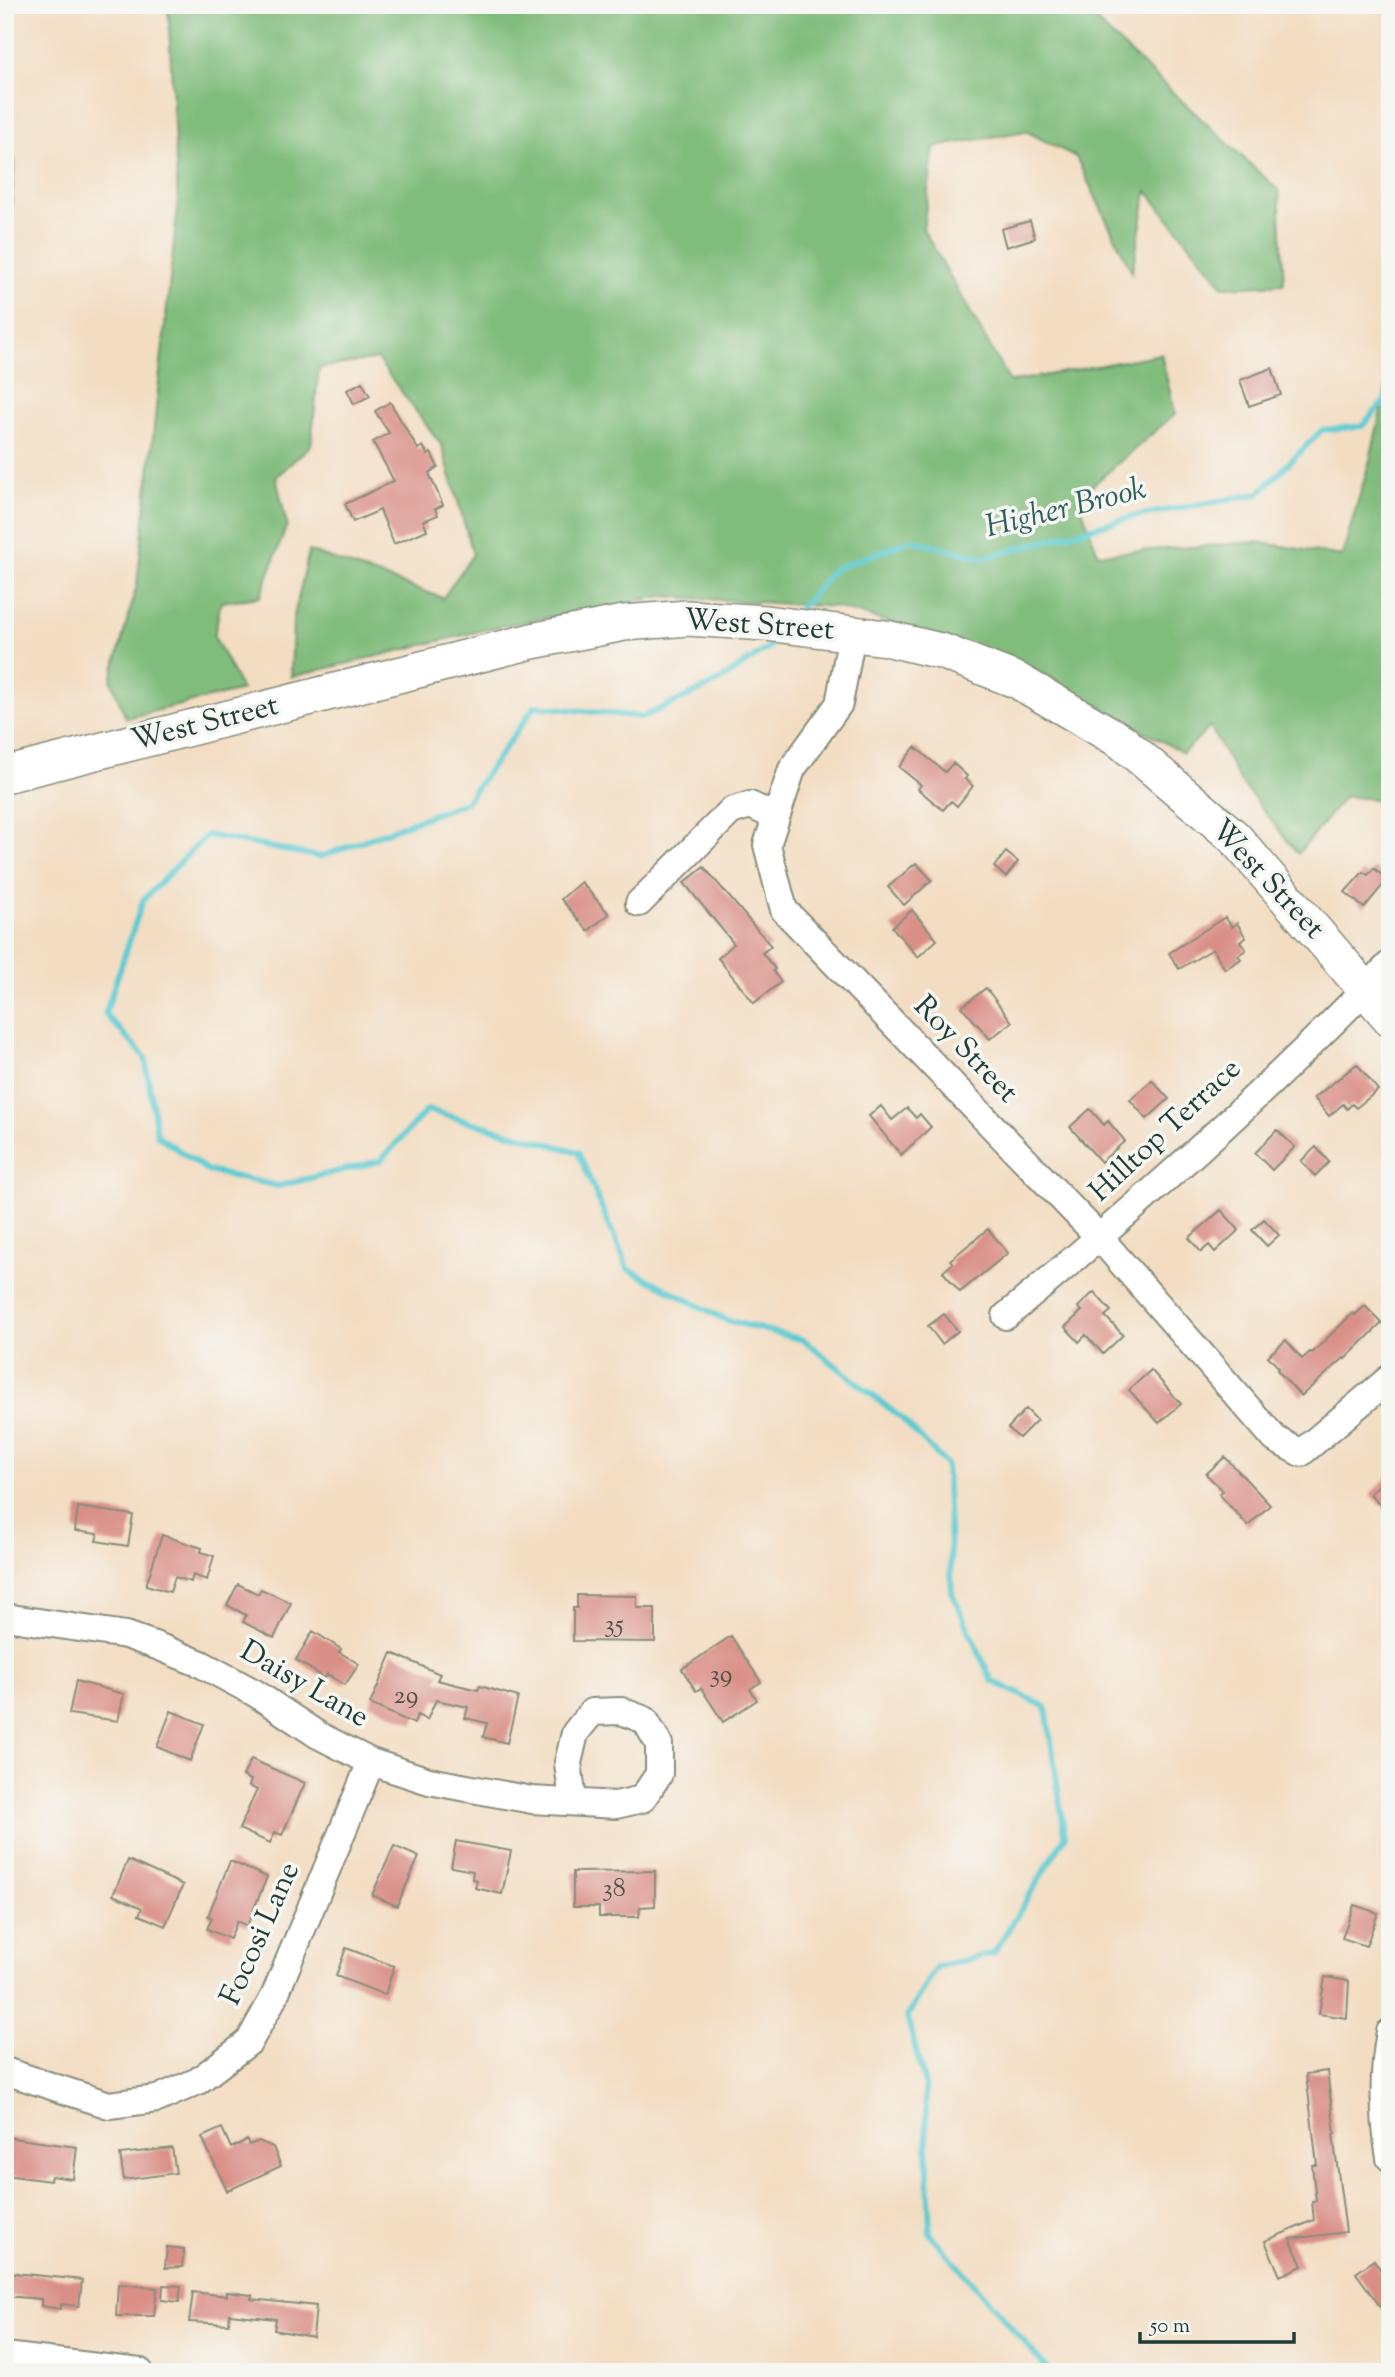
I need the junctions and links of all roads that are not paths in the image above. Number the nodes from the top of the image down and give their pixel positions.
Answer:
1 (852, 634) junction
2 (5, 775) edge
3 (776, 817) junction
4 (639, 903) dead end
5 (1390, 964) edge
6 (1365, 989) junction
7 (1390, 1018) edge
8 (1100, 1238) junction
9 (1006, 1315) dead end
10 (1390, 1378) edge
11 (5, 1617) edge
12 (371, 1762) junction
13 (573, 1801) dead end
14 (1390, 2032) edge
15 (5, 2071) edge
16 (1390, 2158) edge
17 (5, 2356) edge
18 (140, 2372) edge

1 - 2 main road, West Street
1 - 3 street, Roy Street
1 - 6 main road, West Street
3 - 4 street
3 - 8 street, Roy Street
5 - 6 street, Hilltop Terrace
6 - 7 main road, West Street
6 - 8 street, Hilltop Terrace
8 - 9 street, Hilltop Terrace
8 - 10 street, Roy Street
11 - 12 street, Daisy Lane
12 - 13 street, Daisy Lane
12 - 15 street, Focosi Lane
14 - 16 street
17 - 18 street

